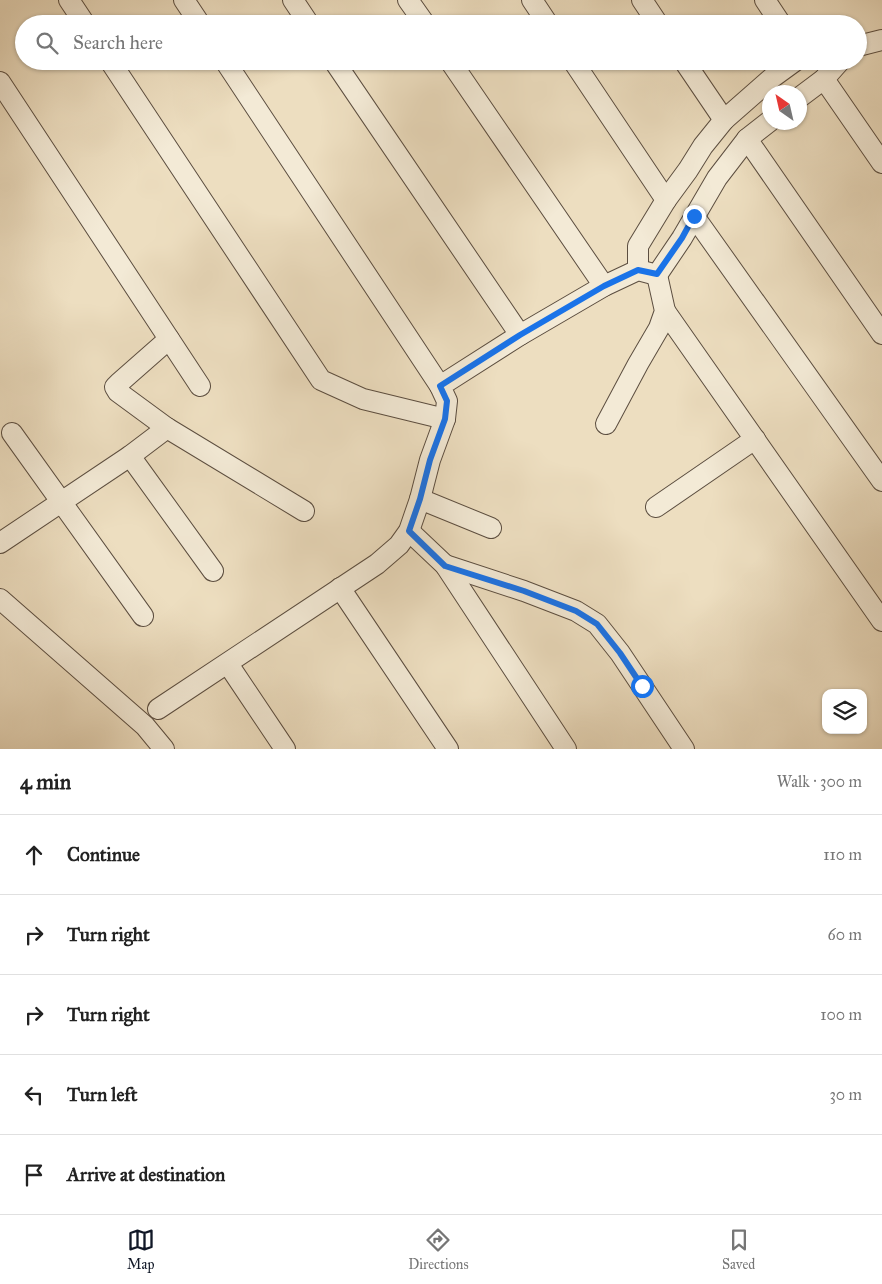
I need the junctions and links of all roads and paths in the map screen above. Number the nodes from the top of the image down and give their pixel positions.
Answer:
1 (69, 0) edge
2 (184, 0) edge
3 (293, 0) edge
4 (408, 0) edge
5 (532, 0) edge
6 (642, 0) edge
7 (765, 0) edge
8 (79, 15) edge
9 (194, 15) edge
10 (303, 15) edge
11 (419, 15) edge
12 (542, 15) edge
13 (652, 15) edge
14 (775, 15) edge
15 (882, 40) edge
16 (867, 44) edge
17 (116, 70) edge
18 (231, 70) edge
19 (340, 70) edge
20 (456, 70) edge
21 (579, 70) edge
22 (690, 70) edge
23 (783, 70) edge
24 (832, 70) edge
25 (824, 79) junction
26 (0, 82) edge
27 (807, 92) edge
28 (724, 120) junction
29 (762, 127) edge
30 (747, 139) junction
31 (882, 163) edge
32 (666, 200) junction
33 (694, 216) junction
34 (647, 272) junction
35 (604, 286) junction
36 (665, 310) junction
37 (882, 334) edge
38 (520, 335) junction
39 (169, 339) junction
40 (200, 386) dead end
41 (440, 386) junction
42 (445, 419) junction
43 (606, 424) dead end
44 (167, 428) junction
45 (12, 433) dead end
46 (755, 439) junction
47 (130, 456) junction
48 (882, 481) edge
49 (420, 499) junction
50 (62, 503) junction
51 (656, 507) dead end
52 (304, 510) dead end
53 (491, 528) dead end
54 (409, 531) junction
55 (0, 544) edge
56 (445, 566) junction
57 (213, 571) dead end
58 (340, 588) junction
59 (0, 599) edge
60 (143, 616) dead end
61 (882, 621) edge
62 (228, 664) junction
63 (158, 710) dead end
64 (164, 749) edge
65 (285, 749) edge
66 (448, 749) edge
67 (566, 749) edge
68 (684, 749) edge

1 - 8 street
2 - 9 street
3 - 10 street
4 - 11 street
5 - 12 street
6 - 13 street
7 - 14 street
15 - 16 street
17 - 42 street
18 - 41 street
19 - 38 street
20 - 35 street
21 - 32 street
22 - 28 street
23 - 28 street
24 - 25 street
25 - 27 street
25 - 31 street
26 - 39 street
28 - 32 street
29 - 30 street
30 - 33 street
30 - 37 street
32 - 34 street
33 - 34 street
33 - 48 street
34 - 35 street
34 - 36 street
35 - 38 street
36 - 43 street
36 - 46 street
38 - 41 street
39 - 40 street
39 - 44 street
41 - 42 street
42 - 49 street
44 - 47 street
44 - 52 street
45 - 50 street
46 - 51 street
46 - 61 street
47 - 50 street
47 - 57 street
49 - 53 street
49 - 54 street
50 - 55 street
50 - 60 street
54 - 56 street
54 - 58 street
56 - 67 street
56 - 68 street
58 - 62 street
58 - 66 street
59 - 64 street
62 - 63 street
62 - 65 street

